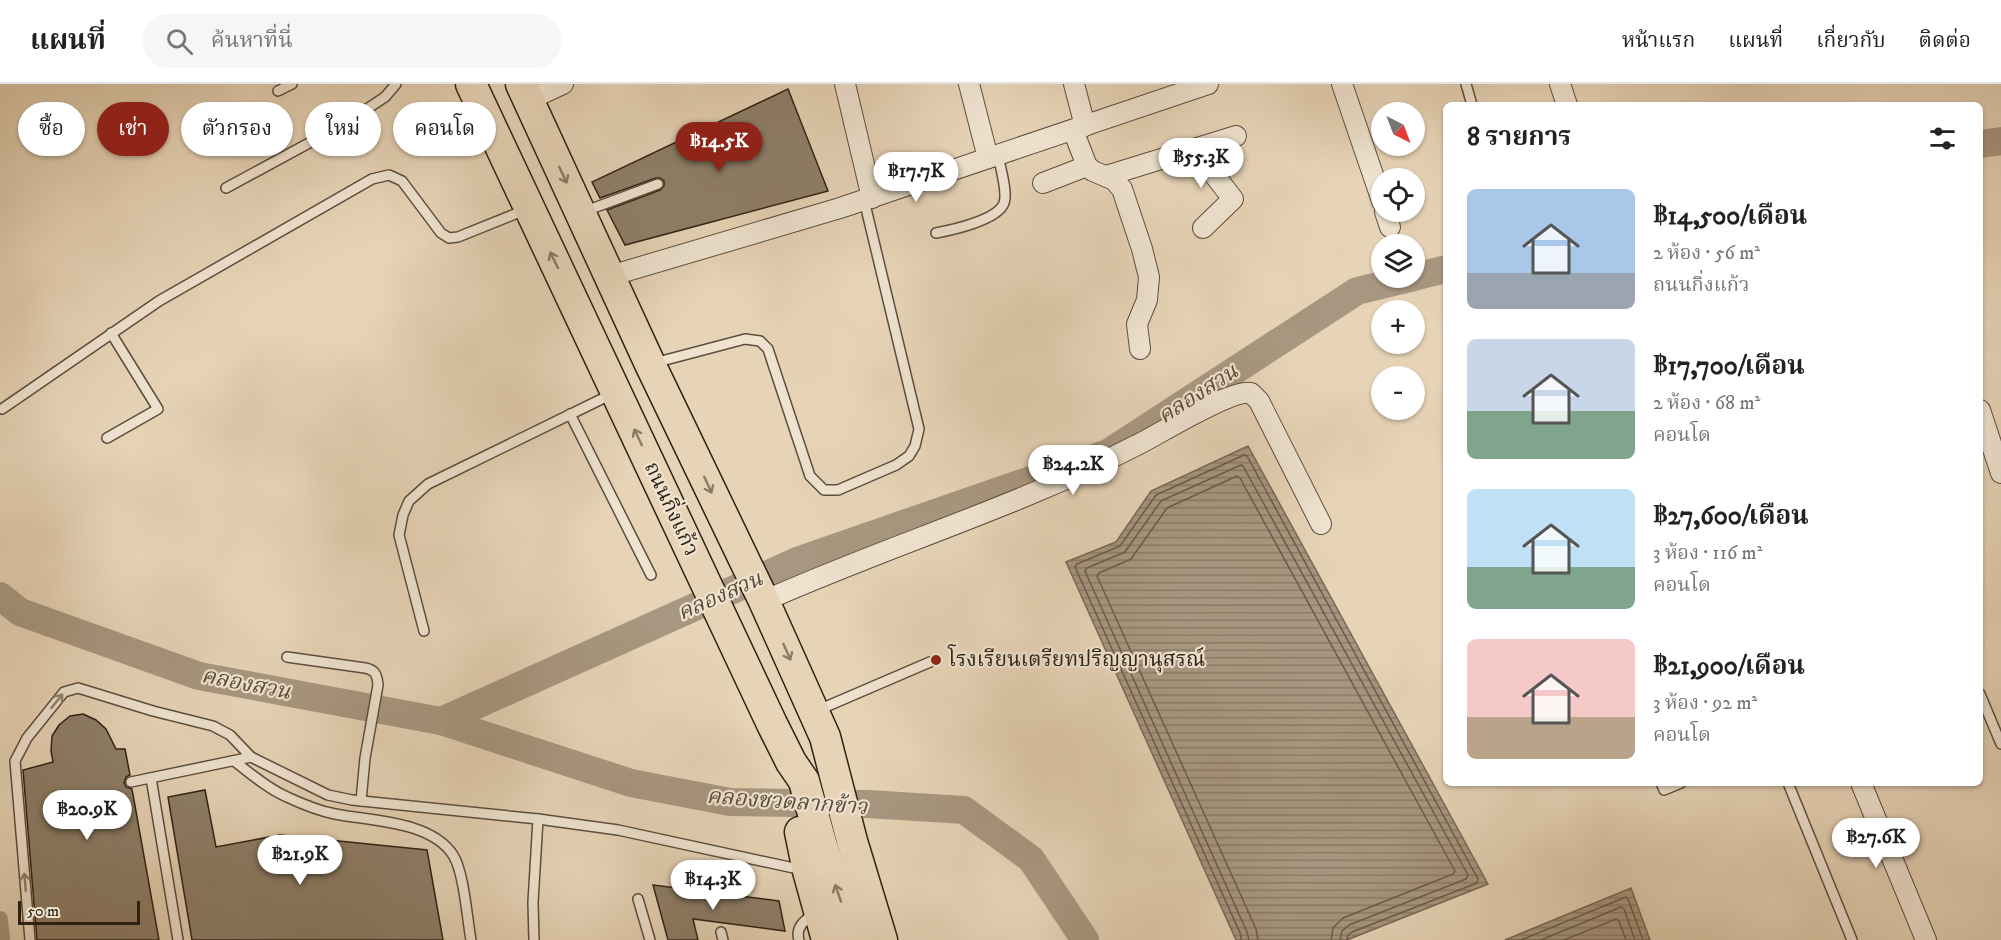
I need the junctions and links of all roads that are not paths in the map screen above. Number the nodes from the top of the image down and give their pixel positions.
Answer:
1 (292, 84) edge
2 (396, 84) edge
3 (471, 84) edge
4 (561, 84) edge
5 (845, 84) edge
6 (969, 84) edge
7 (1074, 84) edge
8 (1208, 84) edge
9 (1342, 84) edge
10 (1466, 84) edge
11 (1560, 84) edge
12 (1188, 87) edge
13 (278, 91) dead end
14 (524, 92) edge
15 (1471, 102) edge
16 (1566, 102) edge
17 (1079, 128) junction
18 (1236, 136) dead end
19 (1194, 149) junction
20 (993, 157) junction
21 (1087, 166) junction
22 (1371, 169) edge
23 (1106, 176) junction
24 (1043, 183) dead end
25 (658, 184) dead end
26 (226, 188) dead end
27 (868, 199) junction
28 (530, 208) junction
29 (581, 213) junction
30 (1203, 228) dead end
31 (936, 233) dead end
32 (610, 276) junction
33 (111, 333) junction
34 (1140, 349) dead end
35 (650, 364) junction
36 (617, 391) junction
37 (2, 409) dead end
38 (570, 414) junction
39 (1983, 419) edge
40 (106, 438) dead end
41 (2001, 473) edge
42 (1321, 524) dead end
43 (651, 575) dead end
44 (764, 600) junction
45 (424, 631) dead end
46 (287, 657) dead end
47 (930, 662) dead end
48 (1983, 701) edge
49 (820, 725) junction
50 (2001, 744) edge
51 (251, 757) junction
52 (234, 761) junction
53 (151, 778) junction
54 (131, 782) dead end
55 (1789, 786) edge
56 (1862, 786) edge
57 (361, 801) junction
58 (538, 819) junction
59 (861, 839) junction
60 (811, 854) junction
61 (638, 899) dead end
62 (819, 909) junction
63 (30, 940) edge
64 (178, 940) edge
65 (471, 940) edge
66 (534, 940) edge
67 (650, 940) edge
68 (799, 940) edge
69 (828, 940) edge
70 (854, 940) edge
71 (882, 940) edge
72 (902, 940) edge
73 (1852, 940) edge
74 (1926, 940) edge

1 - 13 lane
2 - 26 lane
3 - 28 main road, ถนนกิ่งแก้ว
4 - 14 street
5 - 27 street
6 - 20 street
7 - 17 street
8 - 12 street
9 - 22 street
10 - 15 lane
11 - 16 street
12 - 17 street
14 -> 29 main road, ถนนกิ่งแก้ว
17 - 20 street
17 - 21 street
18 - 19 street
19 - 23 street
19 - 30 street
20 - 27 street
20 - 31 lane
21 - 23 street
21 - 24 street
23 - 34 street
25 - 29 lane
27 - 32 street
27 - 35 lane
28 - 33 lane
36 -> 28 main road, ถนนกิ่งแก้ว
29 - 32 main road, ถนนกิ่งแก้ว
32 - 35 main road, ถนนกิ่งแก้ว
33 - 37 lane
33 - 40 lane
35 -> 44 main road, ถนนกิ่งแก้ว
36 - 38 lane
60 -> 36 main road, ถนนกิ่งแก้ว
38 - 43 lane
38 - 45 lane
39 - 41 street
42 - 44 street
44 -> 49 main road, ถนนกิ่งแก้ว
46 - 57 lane
47 - 49 lane
48 - 50 lane
49 - 59 main road, ถนนกิ่งแก้ว
51 - 52 lane
51 - 57 lane
63 -> 51 lane
52 - 53 lane
52 - 65 lane
53 - 54 lane
53 - 64 lane
55 - 73 lane
56 - 74 street
57 - 58 lane
58 - 60 lane
58 - 66 lane
59 - 71 main road, ถนนกิ่งแก้ว
59 - 72 main road
60 - 62 main road
70 -> 60 main road
61 - 67 lane
62 - 68 lane
62 - 69 main road

